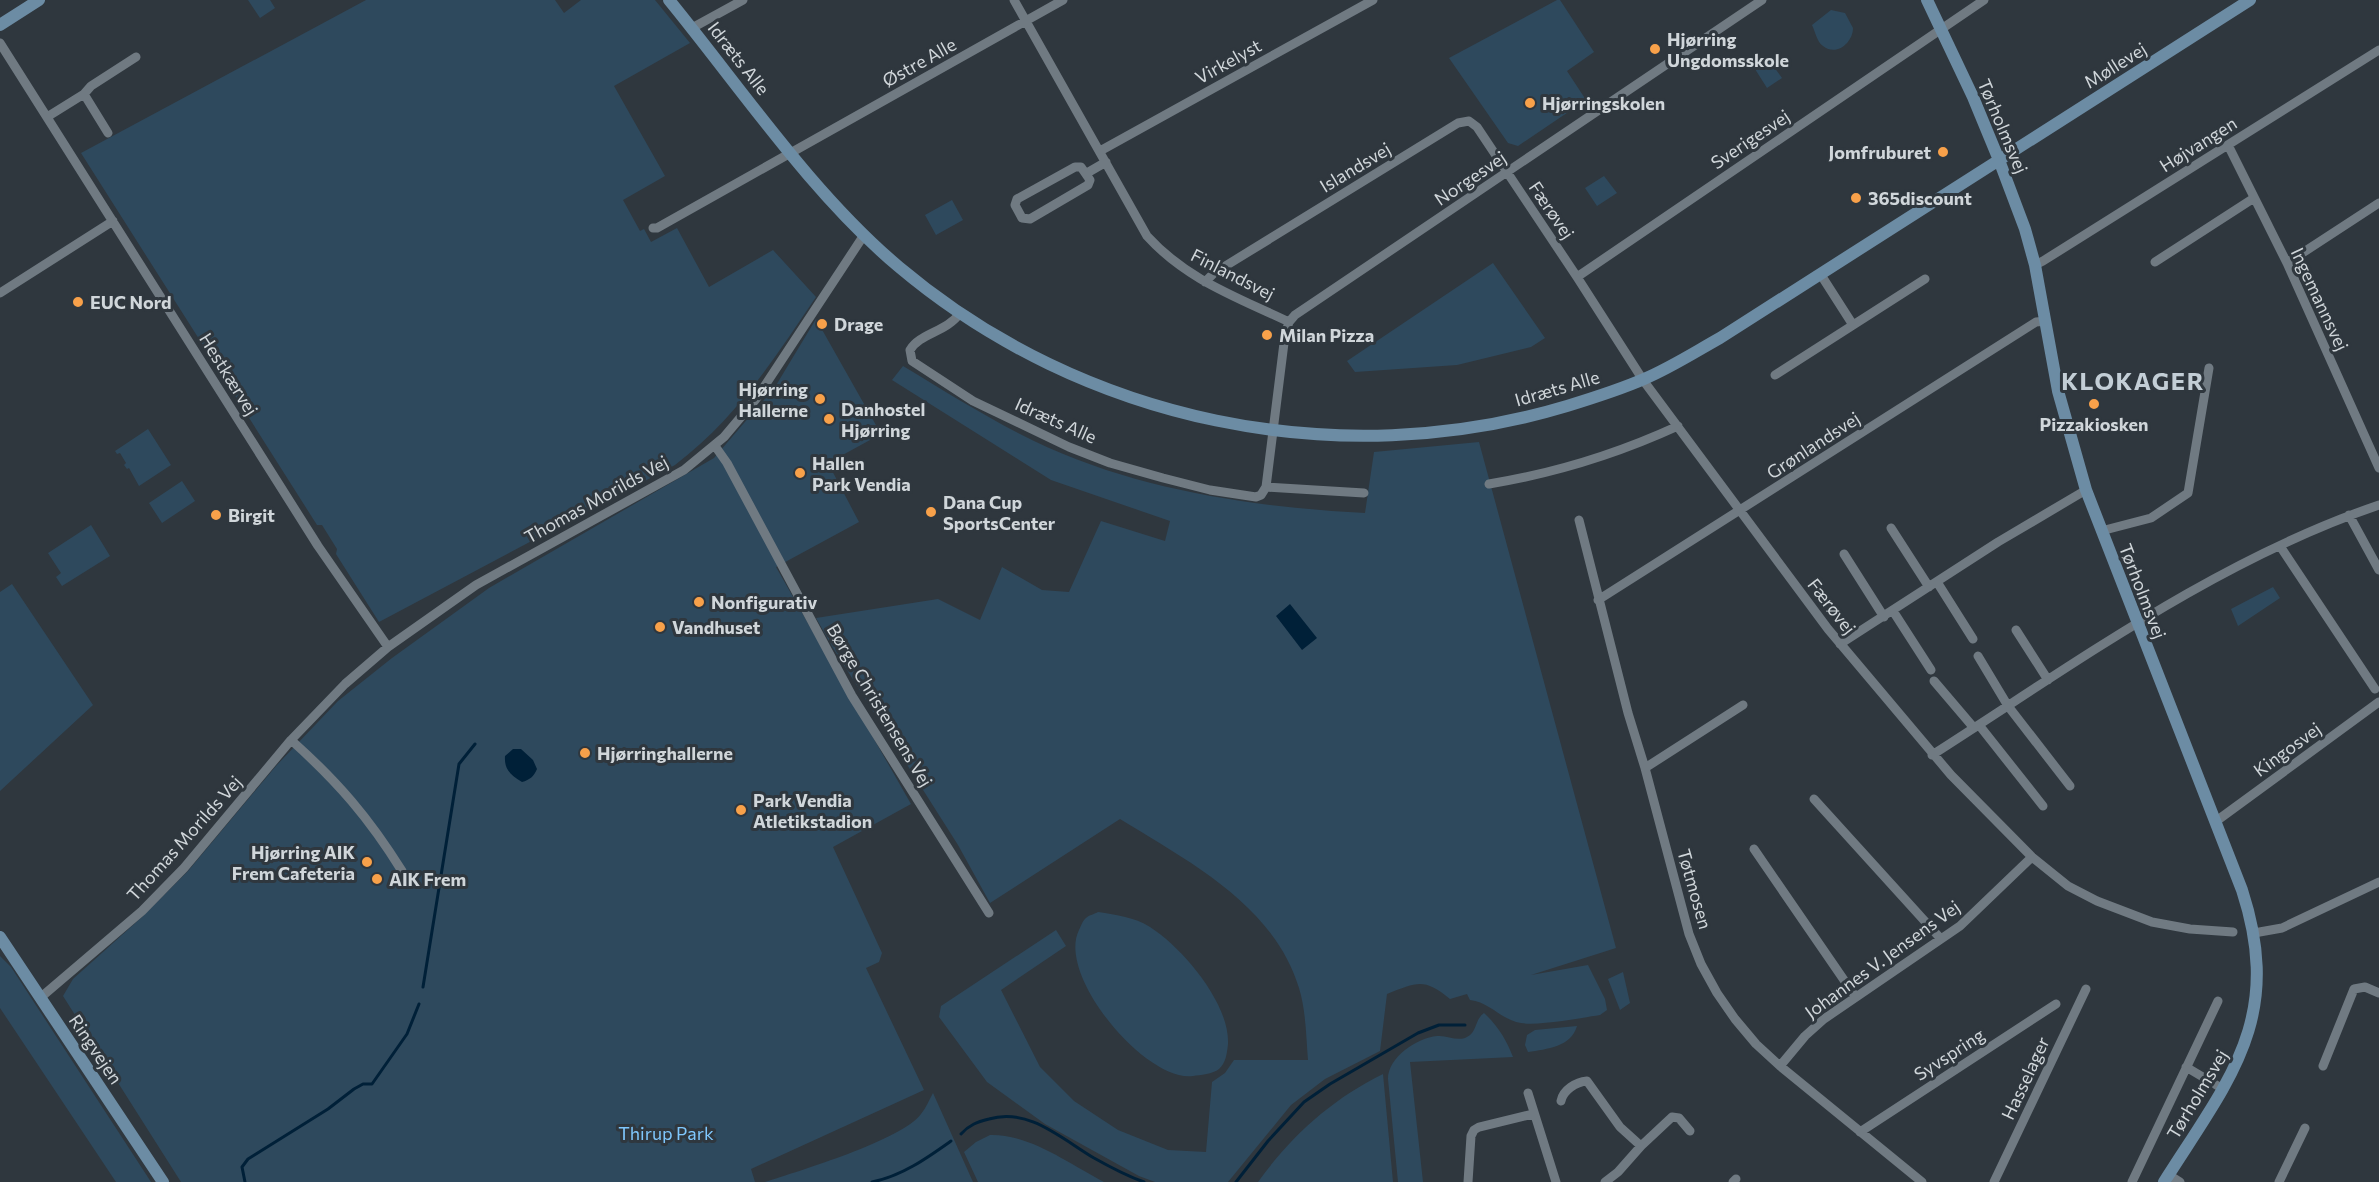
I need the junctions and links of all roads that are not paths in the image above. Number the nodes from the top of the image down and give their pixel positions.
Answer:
1 (39, 0) edge
2 (669, 0) edge
3 (743, 0) edge
4 (1014, 0) edge
5 (1063, 0) edge
6 (1373, 0) edge
7 (1762, 0) edge
8 (1927, 0) edge
9 (1984, 0) edge
10 (2250, 0) edge
11 (1027, 21) junction
12 (0, 25) edge
13 (692, 28) junction
14 (1941, 30) junction
15 (0, 43) edge
16 (2379, 50) edge
17 (136, 57) dead end
18 (84, 94) junction
19 (47, 117) junction
20 (108, 133) dead end
21 (2228, 145) junction
22 (1100, 151) junction
23 (791, 153) junction
24 (1999, 160) junction
25 (1106, 162) junction
26 (1087, 173) junction
27 (1507, 173) junction
28 (2254, 198) junction
29 (2379, 203) edge
30 (113, 221) junction
31 (653, 228) dead end
32 (864, 235) junction
33 (2155, 262) dead end
34 (2286, 263) junction
35 (2035, 265) junction
36 (1821, 275) junction
37 (1577, 277) junction
38 (1925, 279) dead end
39 (1205, 282) junction
40 (0, 293) edge
41 (960, 313) junction
42 (2046, 321) junction
43 (1289, 322) junction
44 (1853, 325) junction
45 (2209, 368) dead end
46 (1775, 375) dead end
47 (1643, 380) junction
48 (1678, 426) junction
49 (1273, 431) junction
50 (715, 446) junction
51 (2379, 468) edge
52 (1489, 484) dead end
53 (1266, 487) junction
54 (2086, 490) junction
55 (1364, 493) dead end
56 (2379, 505) edge
57 (1740, 511) junction
58 (2349, 515) junction
59 (1579, 520) dead end
60 (1891, 528) dead end
61 (2101, 531) junction
62 (2280, 546) junction
63 (1844, 554) dead end
64 (2379, 570) edge
65 (1933, 585) junction
66 (1598, 600) junction
67 (1893, 611) junction
68 (1884, 617) junction
69 (2136, 623) junction
70 (2016, 630) dead end
71 (1973, 639) dead end
72 (1840, 644) junction
73 (387, 647) junction
74 (1978, 656) dead end
75 (1931, 670) dead end
76 (2048, 680) junction
77 (1934, 681) dead end
78 (2375, 689) dead end
79 (2379, 702) edge
80 (1743, 705) dead end
81 (2008, 706) junction
82 (1976, 727) junction
83 (291, 740) junction
84 (1932, 755) junction
85 (1646, 768) junction
86 (2070, 786) dead end
87 (1814, 799) dead end
88 (2043, 806) dead end
89 (2215, 822) junction
90 (1754, 849) dead end
91 (2032, 857) junction
92 (402, 871) dead end
93 (2379, 882) edge
94 (988, 913) dead end
95 (2233, 932) dead end
96 (2254, 933) junction
97 (0, 936) edge
98 (1941, 939) junction
99 (2086, 989) dead end
100 (2379, 993) edge
101 (1855, 996) junction
102 (40, 998) junction
103 (2218, 1001) dead end
104 (2056, 1004) dead end
105 (1780, 1066) junction
106 (2323, 1066) dead end
107 (2186, 1067) junction
108 (2223, 1089) junction
109 (1528, 1093) dead end
110 (1561, 1101) dead end
111 (1533, 1114) junction
112 (2305, 1128) dead end
113 (1690, 1131) dead end
114 (1860, 1132) junction
115 (1641, 1146) junction
116 (2171, 1180) edge
117 (163, 1182) edge
118 (1468, 1182) edge
119 (1556, 1182) edge
120 (1605, 1182) edge
121 (1922, 1182) edge
122 (1994, 1182) edge
123 (2132, 1182) edge
124 (2279, 1182) edge

1 - 12 street
2 - 13 street, Idræts Alle
3 - 13 street
4 - 11 street, Finlandsvej
5 - 11 street, Østre Alle
6 - 22 street, Virkelyst
7 - 27 street, Norgesvej
8 - 14 street, Tørholmsvej
9 - 14 street, Sverigesvej
10 - 24 street, Møllevej
11 - 22 street, Finlandsvej
11 - 23 street, Østre Alle
13 - 23 street, Idræts Alle
14 - 24 street, Tørholmsvej
14 - 37 street, Sverigesvej
15 - 19 street, Hestkærvej
16 - 21 street, Højvangen
17 - 18 street
18 - 19 street
18 - 20 street
19 - 30 street, Hestkærvej
21 - 28 street, Ingemannsvej
21 - 35 street, Højvangen
22 - 25 street, Finlandsvej
23 - 31 street, Østre Alle
23 - 32 street, Idræts Alle
24 - 35 street, Tørholmsvej
24 - 36 street, Idræts Alle
25 - 26 street
25 - 39 street, Finlandsvej
26 - 26 street
27 - 37 street, Færøvej
27 - 39 street, Islandsvej
27 - 43 street, Norgesvej
28 - 33 street
28 - 34 street, Ingemannsvej
29 - 34 street
30 - 40 street
30 - 73 street, Hestkærvej
32 - 41 street, Idræts Alle
32 - 50 street, Thomas Morilds Vej
34 - 51 street, Ingemannsvej
35 - 42 street, Tørholmsvej
36 - 44 street
36 - 47 street, Idræts Alle
37 - 47 street, Færøvej
38 - 44 street
39 - 43 street, Finlandsvej
41 - 49 street, Idræts Alle
41 - 53 street, Idræts Alle
42 - 54 street, Tørholmsvej
42 - 57 street, Grønlandsvej
43 - 49 street
44 - 46 street
45 - 61 street
47 - 48 street, Færøvej
47 - 49 street, Idræts Alle
48 - 52 street
48 - 57 street, Færøvej
49 - 53 street
50 - 73 street, Thomas Morilds Vej
50 - 94 street, Børge Christensens Vej
53 - 55 street, Idræts Alle
54 - 61 street, Tørholmsvej
54 - 65 street
56 - 58 street
57 - 66 street, Grønlandsvej
57 - 72 street, Færøvej
58 - 62 street
58 - 64 street
59 - 66 street, Tøtmosen
60 - 65 street
61 - 69 street, Tørholmsvej
62 - 69 street
62 - 78 street
63 - 68 street
65 - 67 street
65 - 71 street
66 - 85 street, Tøtmosen
67 - 68 street
67 - 75 street
68 - 72 street
69 - 76 street
69 - 89 street, Tørholmsvej
70 - 76 street
72 - 84 street, Færøvej
73 - 83 street, Thomas Morilds Vej
74 - 81 street
76 - 81 street
77 - 82 street
79 - 89 street, Kingosvej
80 - 85 street
81 - 82 street
81 - 86 street
82 - 84 street
82 - 88 street
83 - 92 street
83 - 102 street, Thomas Morilds Vej
84 - 91 street, Færøvej
85 - 105 street, Tøtmosen
87 - 98 street
89 - 96 street, Tørholmsvej
90 - 101 street
91 - 95 street, Færøvej
91 - 98 street, Johannes V. Jensens Vej
93 - 96 street
96 - 108 street, Tørholmsvej
97 - 102 street, Ringvejen
98 - 101 street, Johannes V. Jensens Vej
99 - 122 street, Hasselager
100 - 106 street
101 - 105 street, Johannes V. Jensens Vej
102 - 117 street, Ringvejen
103 - 107 street
104 - 114 street, Syvspring
105 - 114 street, Tøtmosen
107 - 108 street
107 - 123 street
108 - 116 street, Tørholmsvej
109 - 111 street
110 - 115 street
111 - 118 street
111 - 119 street
112 - 124 street
113 - 115 street
114 - 121 street, Tøtmosen
115 - 120 street

